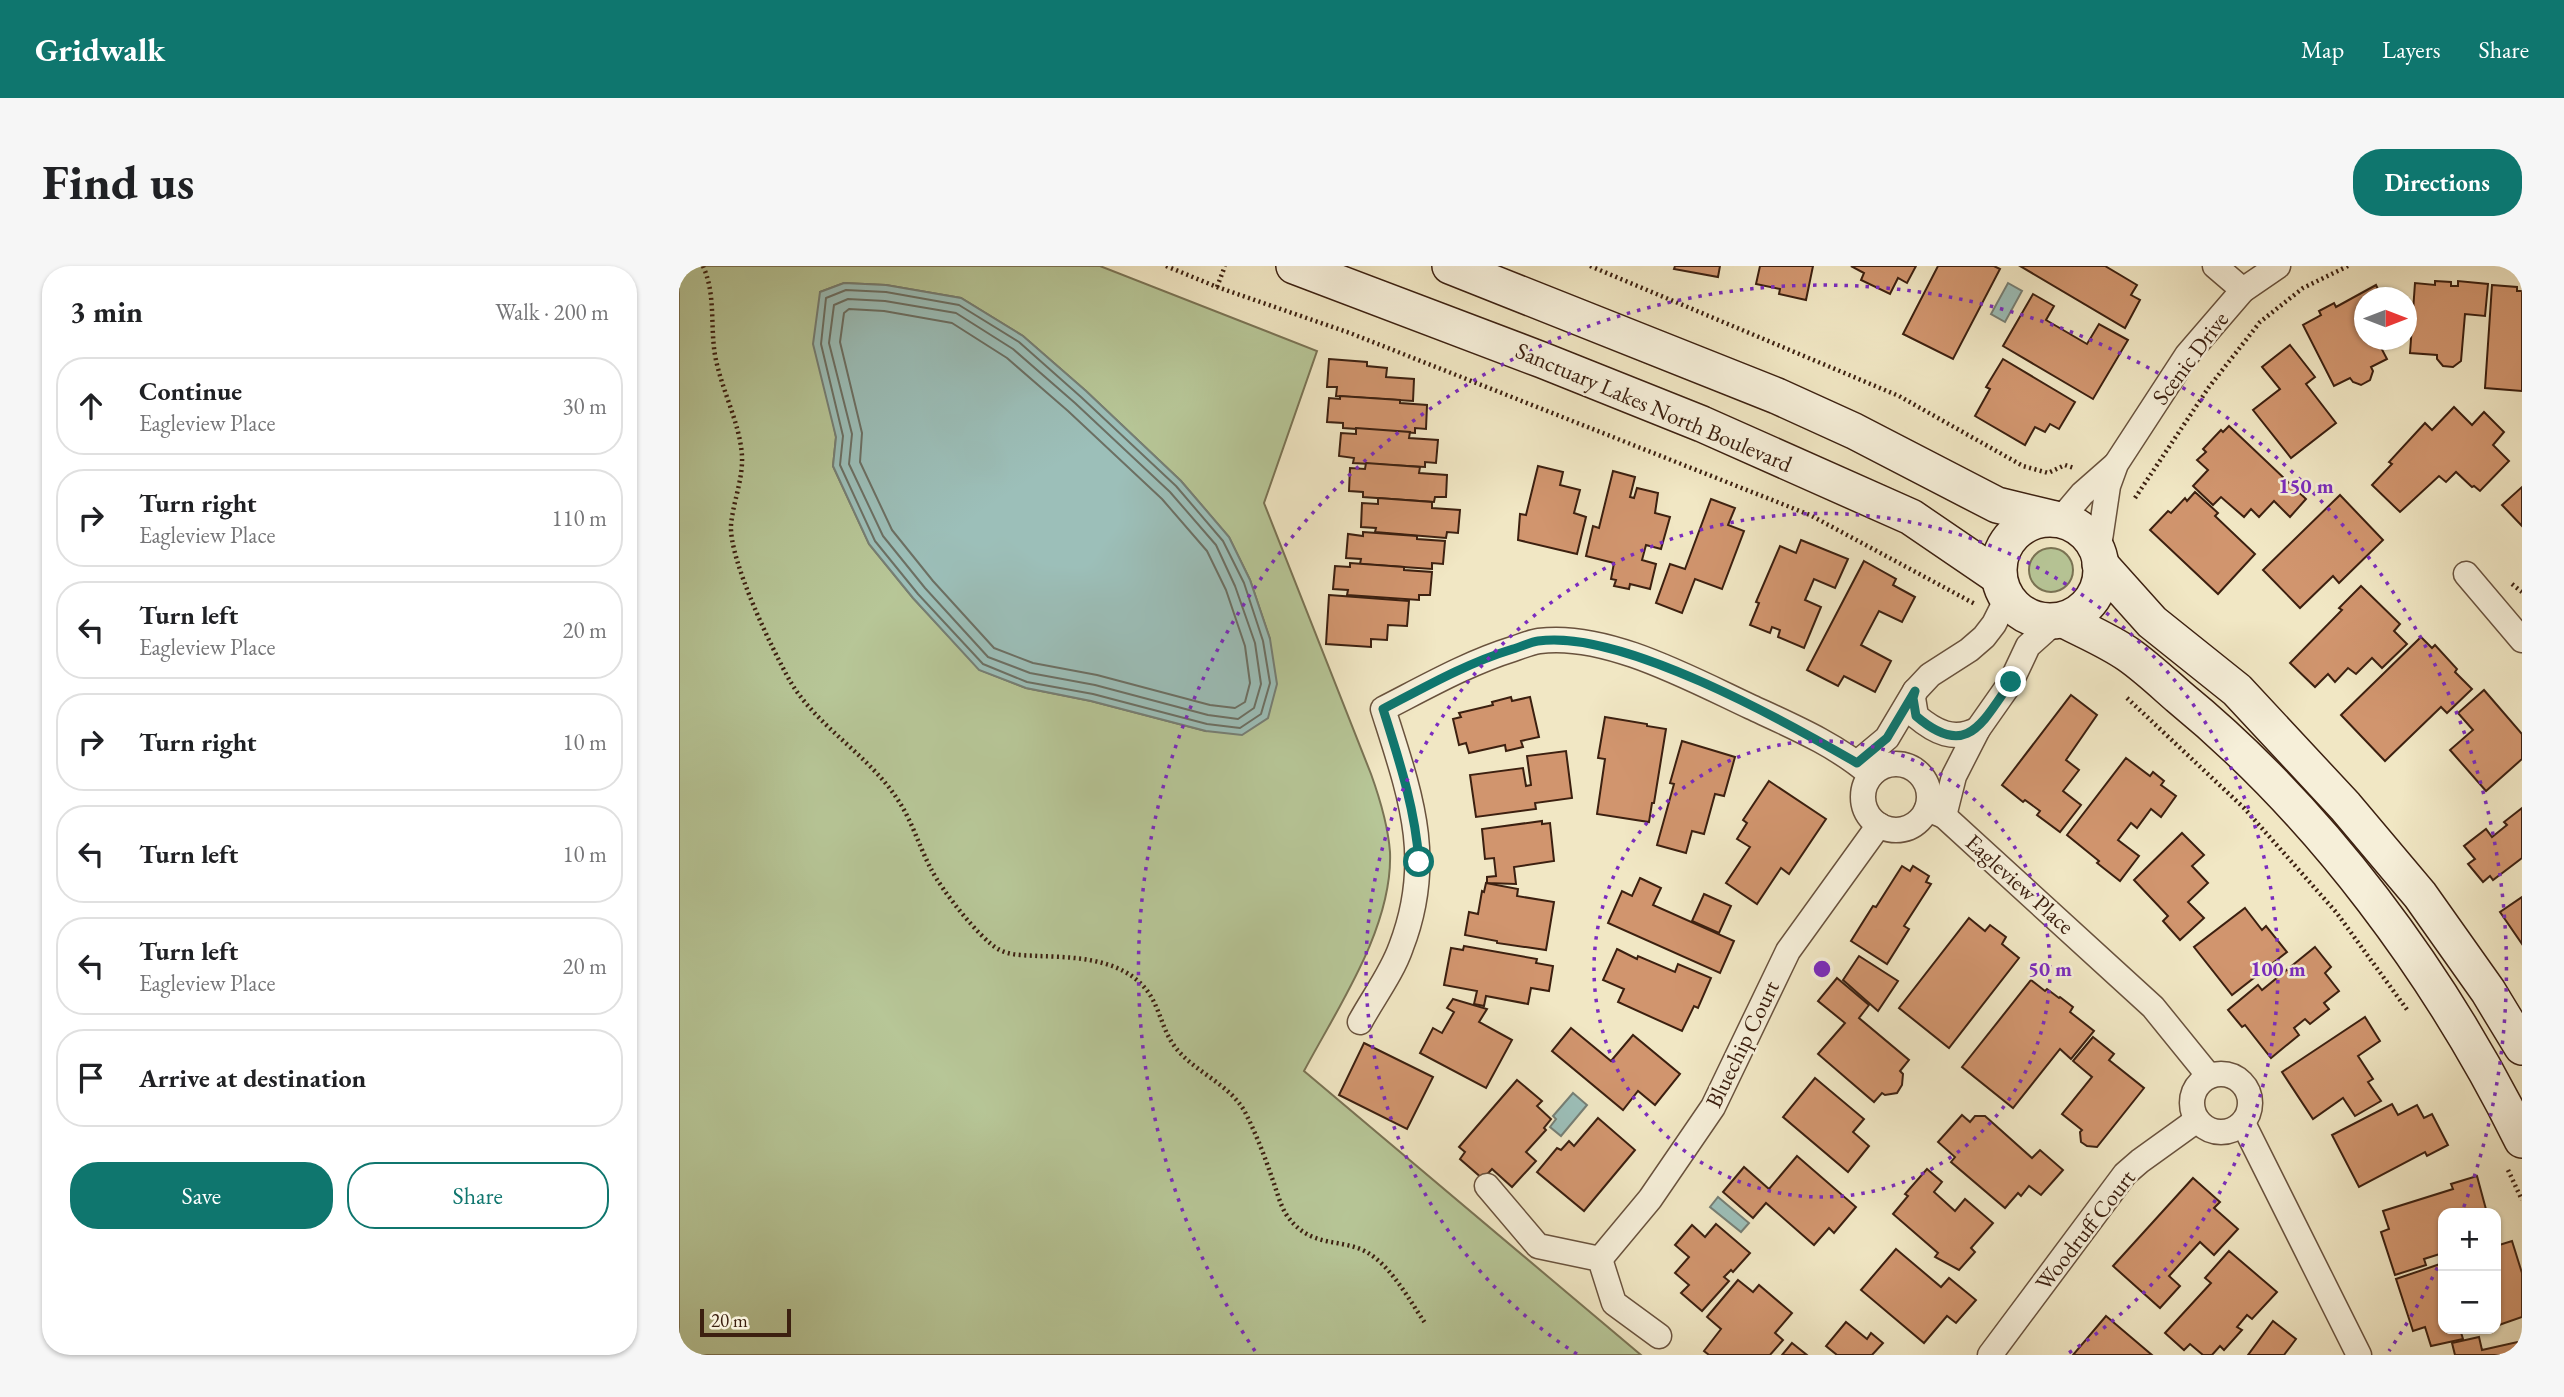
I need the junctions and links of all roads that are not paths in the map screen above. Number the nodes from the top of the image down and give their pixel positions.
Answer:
1 (1294, 266) edge
2 (1450, 266) edge
3 (2215, 266) edge
4 (2278, 266) edge
5 (2243, 290) junction
6 (2116, 464) junction
7 (2057, 519) junction
8 (2099, 558) junction
9 (2466, 574) dead end
10 (2000, 600) junction
11 (2060, 621) junction
12 (2522, 640) edge
13 (1915, 691) junction
14 (1978, 729) junction
15 (1864, 769) junction
16 (1936, 813) junction
17 (1879, 825) junction
18 (1360, 1022) dead end
19 (2522, 1047) edge
20 (2209, 1076) junction
21 (2197, 1120) junction
22 (2243, 1123) junction
23 (2513, 1152) edge
24 (1487, 1186) dead end
25 (1600, 1259) junction
26 (1659, 1336) dead end
27 (1990, 1355) edge
28 (2359, 1355) edge

1 - 10 street, Sanctuary Lakes North Boulevard
2 - 7 street
3 - 5 street
4 - 5 street, Scenic Drive
5 - 6 street, Scenic Drive
6 - 7 street, Scenic Drive
6 - 8 street, Scenic Drive
7 - 8 street
7 - 10 street
8 - 11 street
8 - 19 street
9 - 12 street
10 - 11 street
10 - 13 street
11 - 14 street, Eagleview Place
11 - 23 street
13 - 14 street
13 - 15 street
14 - 16 street, Eagleview Place
15 - 16 street
15 - 17 street
15 - 18 street
16 - 17 street
16 - 20 street, Eagleview Place
17 - 25 street, Bluechip Court
20 - 21 street
20 - 22 street
21 - 22 street
21 - 27 street, Woodruff Court
22 - 28 street
24 - 25 street
25 - 26 street

